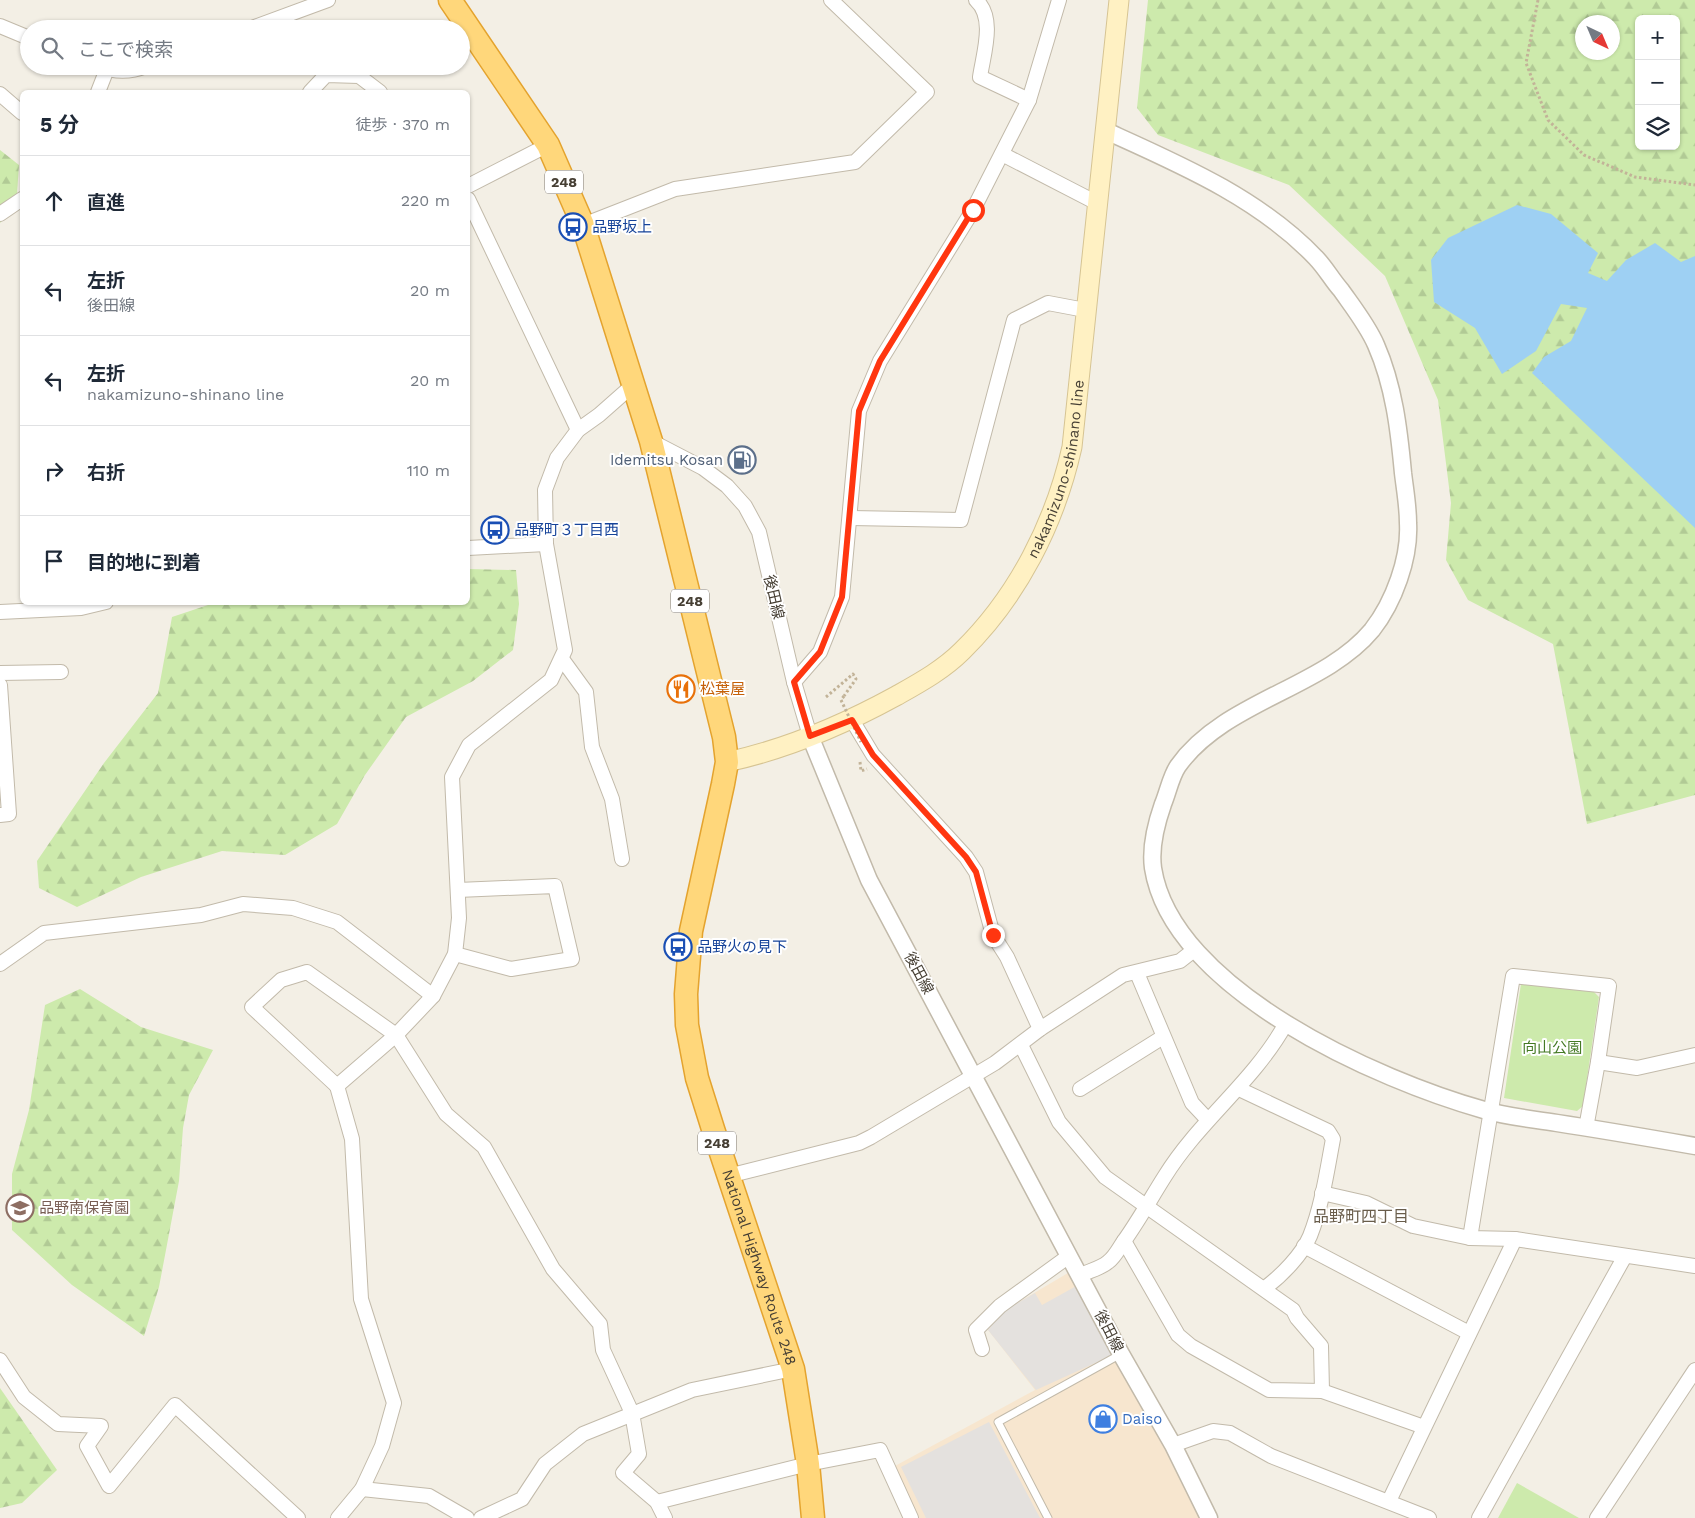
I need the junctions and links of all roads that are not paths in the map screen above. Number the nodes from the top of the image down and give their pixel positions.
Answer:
1 (328, 0) edge
2 (450, 0) edge
3 (831, 0) edge
4 (976, 0) edge
5 (1059, 0) edge
6 (1119, 0) edge
7 (274, 20) edge
8 (463, 20) edge
9 (0, 26) edge
10 (470, 30) edge
11 (20, 34) edge
12 (102, 75) edge
13 (326, 75) edge
14 (326, 75) edge
15 (98, 90) edge
16 (312, 90) edge
17 (377, 90) edge
18 (0, 94) edge
19 (1029, 100) junction
20 (20, 111) edge
21 (1106, 131) junction
22 (548, 146) junction
23 (1002, 154) junction
24 (470, 185) edge
25 (20, 200) edge
26 (1098, 203) junction
27 (470, 204) edge
28 (0, 214) edge
29 (583, 225) junction
30 (1085, 310) junction
31 (634, 385) junction
32 (578, 430) junction
33 (650, 441) junction
34 (851, 518) junction
35 (546, 544) junction
36 (470, 548) edge
37 (94, 605) edge
38 (0, 612) edge
39 (562, 659) junction
40 (61, 672) dead end
41 (0, 673) edge
42 (794, 682) junction
43 (0, 685) edge
44 (852, 720) junction
45 (810, 736) junction
46 (727, 762) junction
47 (0, 815) edge
48 (622, 859) dead end
49 (458, 890) junction
50 (1194, 950) junction
51 (455, 954) junction
52 (0, 964) edge
53 (1137, 972) junction
54 (433, 996) junction
55 (1285, 1025) junction
56 (1040, 1029) junction
57 (396, 1035) junction
58 (1163, 1037) junction
59 (1021, 1045) junction
60 (1695, 1055) edge
61 (1598, 1062) junction
62 (974, 1076) junction
63 (337, 1086) junction
64 (1080, 1089) dead end
65 (1239, 1089) junction
66 (1490, 1112) junction
67 (1207, 1119) junction
68 (1586, 1128) junction
69 (1695, 1146) edge
70 (728, 1176) junction
71 (1322, 1193) junction
72 (1147, 1208) junction
73 (1470, 1238) junction
74 (1515, 1239) junction
75 (1124, 1241) junction
76 (1304, 1246) junction
77 (1069, 1256) junction
78 (1625, 1256) junction
79 (1695, 1266) edge
80 (1081, 1275) junction
81 (1264, 1288) junction
82 (1469, 1333) junction
83 (982, 1349) dead end
84 (1121, 1354) junction
85 (0, 1360) edge
86 (792, 1369) junction
87 (1695, 1370) edge
88 (1322, 1391) junction
89 (632, 1413) junction
90 (1424, 1428) junction
91 (1173, 1445) junction
92 (808, 1464) junction
93 (362, 1489) junction
94 (1388, 1500) junction
95 (657, 1502) junction
96 (298, 1518) edge
97 (338, 1518) edge
98 (467, 1518) edge
99 (481, 1518) edge
100 (665, 1518) edge
101 (813, 1518) edge
102 (911, 1518) edge
103 (1048, 1518) edge
104 (1209, 1518) edge
105 (1429, 1518) edge
106 (1479, 1518) edge
107 (1597, 1518) edge

1 - 7 street
2 - 8 highway, National Highway Route 248 / 248
3 - 29 street
4 - 19 street
5 - 19 street
6 - 21 main road, nakamizuno-shinano line
9 - 11 street
10 - 22 highway, National Highway Route 248 / 248
12 - 15 street
13 - 17 street
14 - 16 street
18 - 20 street
19 - 23 street
21 - 26 main road, nakamizuno-shinano line
21 - 50 street
22 - 24 street
22 - 29 highway, National Highway Route 248 / 248
23 - 26 street
23 - 34 street
25 - 28 street
26 - 30 main road, nakamizuno-shinano line
27 - 32 street
29 - 31 highway, National Highway Route 248 / 248
30 - 34 street
30 - 44 main road, nakamizuno-shinano line
31 - 32 street
31 - 33 highway, National Highway Route 248 / 248
32 - 35 street
33 - 42 street, 後田線
33 - 46 highway, National Highway Route 248 / 248
34 - 42 street
35 - 36 street
35 - 39 street
37 - 38 street
39 - 48 street
39 - 49 street
40 - 41 street
42 - 45 street, 後田線
43 - 47 street
44 - 45 main road, nakamizuno-shinano line
44 - 56 street
45 - 46 main road, nakamizuno-shinano line
45 - 62 street, 後田線
46 - 70 highway, National Highway Route 248 / 248
49 - 51 street
49 - 51 street
50 - 53 street
50 - 55 street
51 - 54 street
52 - 54 street
53 - 56 street
53 - 58 street
54 - 57 street
55 - 65 street
55 - 66 street
56 - 59 street
57 - 63 street
57 - 63 street
57 - 89 street
58 - 64 street
58 - 67 street
59 - 62 street
59 - 72 street
60 - 61 street
61 - 66 street
61 - 68 street
62 - 70 street
62 - 77 street, 後田線
63 - 93 street
65 - 67 street
65 - 71 street
66 - 68 street
66 - 73 street
67 - 72 street
68 - 69 street
70 - 86 highway, National Highway Route 248 / 248
71 - 73 street
71 - 76 street
72 - 75 street
72 - 81 street
73 - 74 street
74 - 78 street
74 - 82 street
75 - 80 street
75 - 88 street
76 - 81 street
76 - 82 street
77 - 80 street, 後田線
77 - 83 street
78 - 79 street
78 - 106 street
80 - 84 street, 後田線
81 - 88 street
82 - 90 street
84 - 91 street, 後田線
84 - 103 lane
85 - 96 street
86 - 89 street
86 - 92 highway, National Highway Route 248 / 248
87 - 107 street
88 - 90 street
89 - 95 street
89 - 99 street
90 - 94 street
91 - 94 street
91 - 104 street, 後田線
92 - 95 street
92 - 101 highway, National Highway Route 248 / 248
92 - 102 street
93 - 97 street
93 - 98 street
94 - 105 street
95 - 100 street

